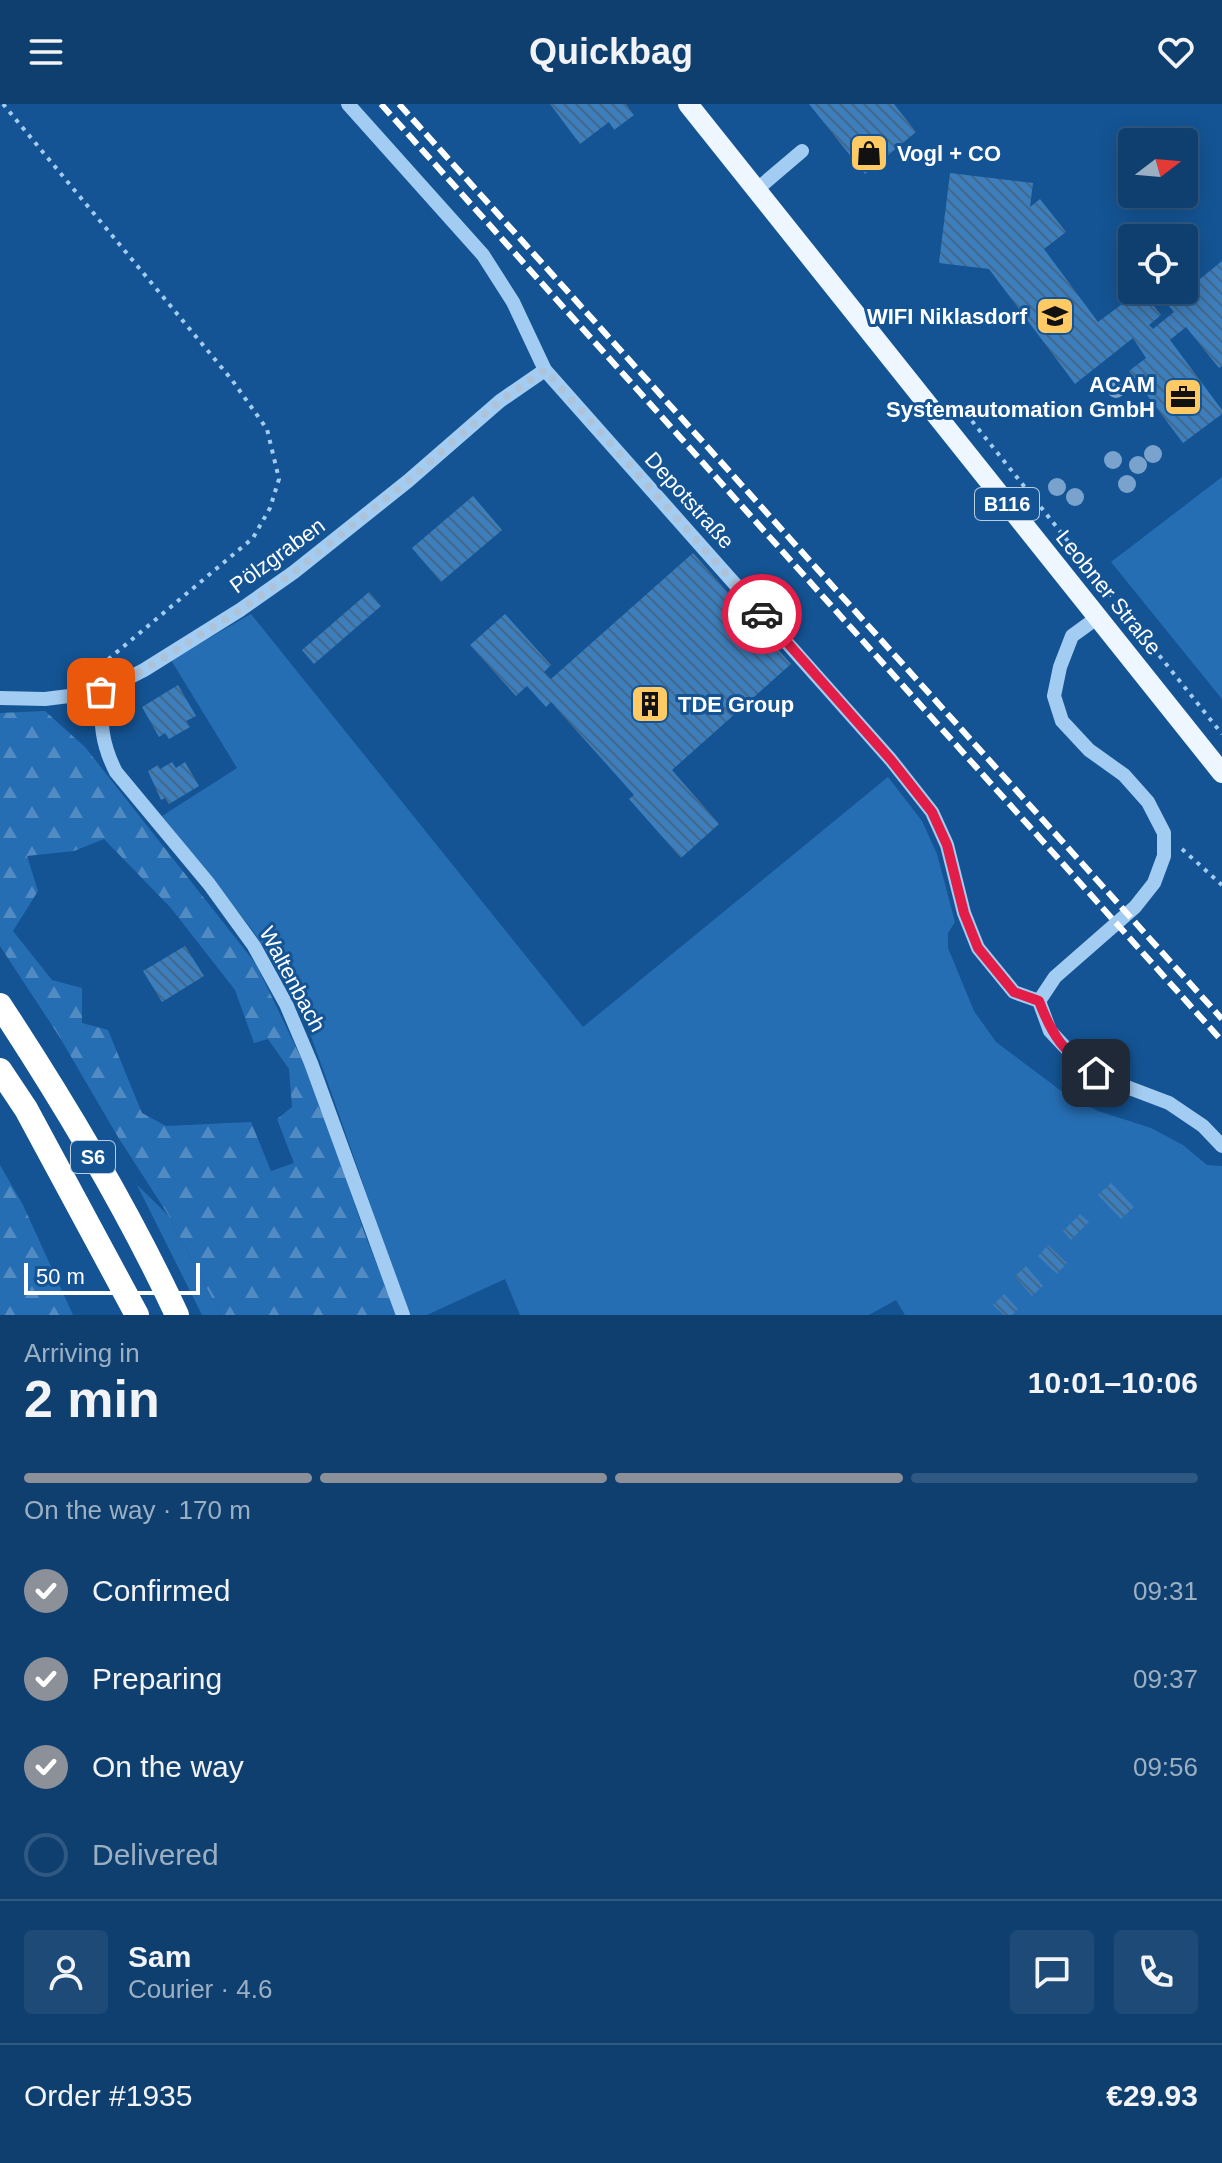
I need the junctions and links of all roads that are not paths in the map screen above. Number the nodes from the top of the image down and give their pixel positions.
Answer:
1 (348, 104) edge
2 (688, 104) edge
3 (802, 151) dead end
4 (755, 191) junction
5 (545, 370) junction
6 (1098, 617) junction
7 (101, 692) junction
8 (0, 698) edge
9 (1222, 773) edge
10 (1039, 1001) junction
11 (0, 1005) edge
12 (0, 1070) edge
13 (1222, 1146) edge
14 (137, 1315) edge
15 (177, 1315) edge
16 (403, 1315) edge

1 - 5 street, Depotstraße
2 - 4 main road, Leobner Straße / B116
3 - 4 street
4 - 6 main road, Leobner Straße / B116
5 - 7 street, Pölzgraben
5 - 10 street, Depotstraße
6 - 9 main road, Leobner Straße / B116
6 - 10 street
7 - 8 street, Pölzgraben
7 - 16 street, Waltenbach
10 - 13 street
11 - 15 highway, S6
12 - 14 highway, S6

